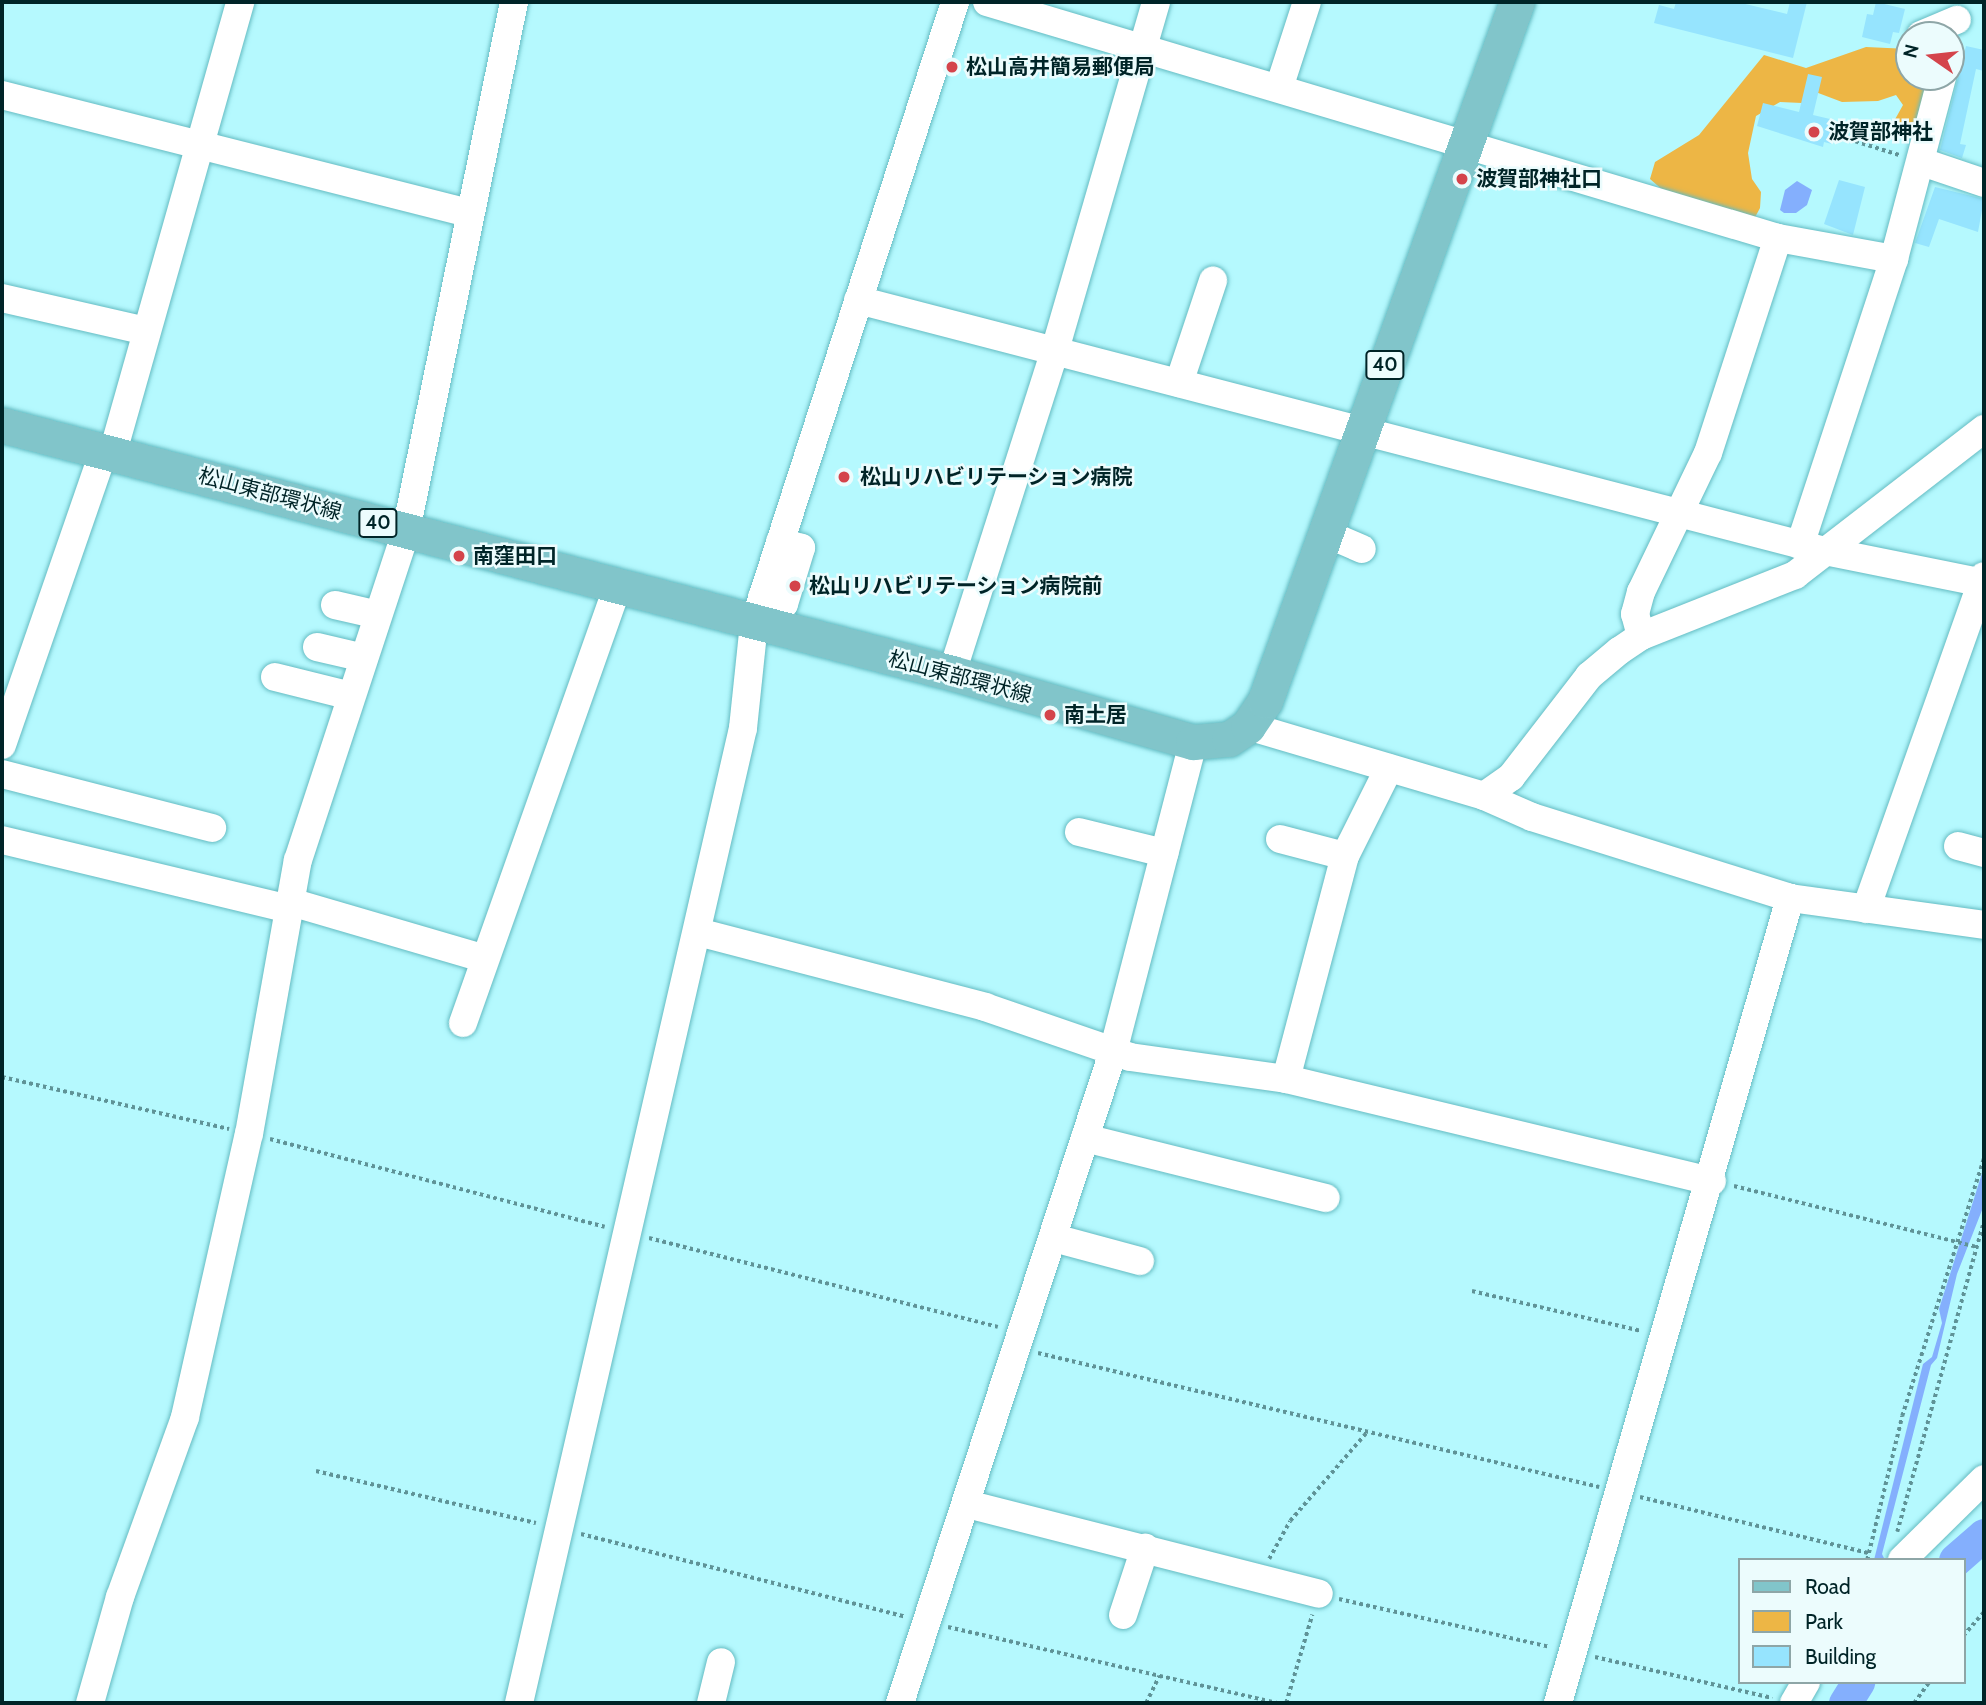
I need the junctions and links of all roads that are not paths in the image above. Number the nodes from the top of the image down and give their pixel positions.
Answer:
1 (240, 2) edge
2 (514, 2) edge
3 (955, 2) edge
4 (987, 2) edge
5 (1156, 2) edge
6 (1307, 2) edge
7 (1517, 2) edge
8 (1142, 47) junction
9 (1279, 88) junction
10 (1939, 91) edge
11 (2, 96) edge
12 (1466, 143) junction
13 (198, 145) junction
14 (1922, 162) junction
15 (1984, 183) edge
16 (470, 213) junction
17 (1778, 238) junction
18 (1894, 259) junction
19 (1213, 281) dead end
20 (2, 298) edge
21 (858, 300) junction
22 (146, 331) junction
23 (1055, 350) junction
24 (1179, 383) junction
25 (2, 425) edge
26 (1984, 429) edge
27 (1361, 430) junction
28 (108, 451) junction
29 (1680, 513) junction
30 (406, 531) junction
31 (1325, 533) junction
32 (1812, 548) junction
33 (1362, 550) dead end
34 (1983, 580) edge
35 (617, 587) junction
36 (335, 605) dead end
37 (758, 610) junction
38 (378, 615) junction
39 (1641, 636) junction
40 (317, 647) dead end
41 (363, 658) junction
42 (952, 673) junction
43 (275, 677) dead end
44 (351, 696) junction
45 (1248, 726) junction
46 (1193, 742) junction
47 (2, 745) edge
48 (1389, 768) junction
49 (2, 774) edge
50 (1484, 796) junction
51 (212, 828) dead end
52 (1079, 832) dead end
53 (1280, 839) dead end
54 (2, 840) edge
55 (1164, 853) junction
56 (1345, 856) junction
57 (1790, 898) junction
58 (290, 906) junction
59 (1866, 909) junction
60 (1984, 925) edge
61 (698, 932) junction
62 (483, 958) junction
63 (463, 1023) dead end
64 (1112, 1052) junction
65 (1286, 1079) junction
66 (1085, 1138) junction
67 (1712, 1181) junction
68 (1326, 1198) dead end
69 (1054, 1238) junction
70 (1140, 1261) dead end
71 (1984, 1479) edge
72 (967, 1504) junction
73 (1145, 1548) junction
74 (1898, 1549) edge
75 (1318, 1594) road end
76 (1123, 1615) dead end
77 (721, 1662) dead end
78 (1805, 1684) edge
79 (90, 1703) edge
80 (519, 1703) edge
81 (710, 1703) edge
82 (901, 1703) edge
83 (1558, 1703) edge
84 (1794, 1703) edge

1 - 13 street
2 - 16 street
3 - 21 street
4 - 8 street
5 - 8 street
6 - 9 street
7 - 12 main road, 40
8 - 9 street
8 - 23 street
9 - 12 street
10 - 14 street
11 - 13 street
12 - 17 street
12 - 27 main road, 40
13 - 16 street
13 - 22 street
14 - 15 street
14 - 18 street
16 - 30 street
17 - 18 street
17 - 29 street
18 - 32 street
19 - 24 street
20 - 22 street
21 - 23 street
21 - 37 street
22 - 28 street
23 - 24 street
23 - 42 street
24 - 27 street
25 - 28 main road, 松山東部環状線 / 40
26 - 32 street
27 - 29 street
27 - 31 main road, 40
28 - 30 main road, 松山東部環状線 / 40
28 - 47 street
29 - 32 street
29 - 39 street
30 - 35 main road, 松山東部環状線 / 40
30 - 38 street
31 - 33 street
31 - 45 main road, 40
32 - 34 street
32 - 39 street
34 - 59 street
35 - 37 main road, 松山東部環状線 / 40
35 - 62 street
36 - 38 street
37 - 42 main road, 松山東部環状線 / 40
37 - 61 street
38 - 41 street
39 - 50 street
40 - 41 street
41 - 44 street
42 - 46 main road, 松山東部環状線 / 40
43 - 44 street
44 - 58 street
45 - 46 main road, 松山東部環状線 / 40
45 - 48 street
46 - 55 street
48 - 50 street
48 - 56 street
49 - 51 street
50 - 57 street
52 - 55 street
53 - 56 street
54 - 58 street
55 - 64 street
56 - 65 street
57 - 59 street
57 - 67 street
58 - 62 street
58 - 79 street
59 - 60 street
61 - 64 street
61 - 80 street
62 - 63 street
64 - 65 street
64 - 66 street
65 - 67 street
66 - 68 street
66 - 69 street
67 - 83 street
69 - 70 street
69 - 72 street
71 - 74 street
72 - 73 street
72 - 82 street
73 - 75 street
73 - 76 street
77 - 81 street
78 - 84 street

